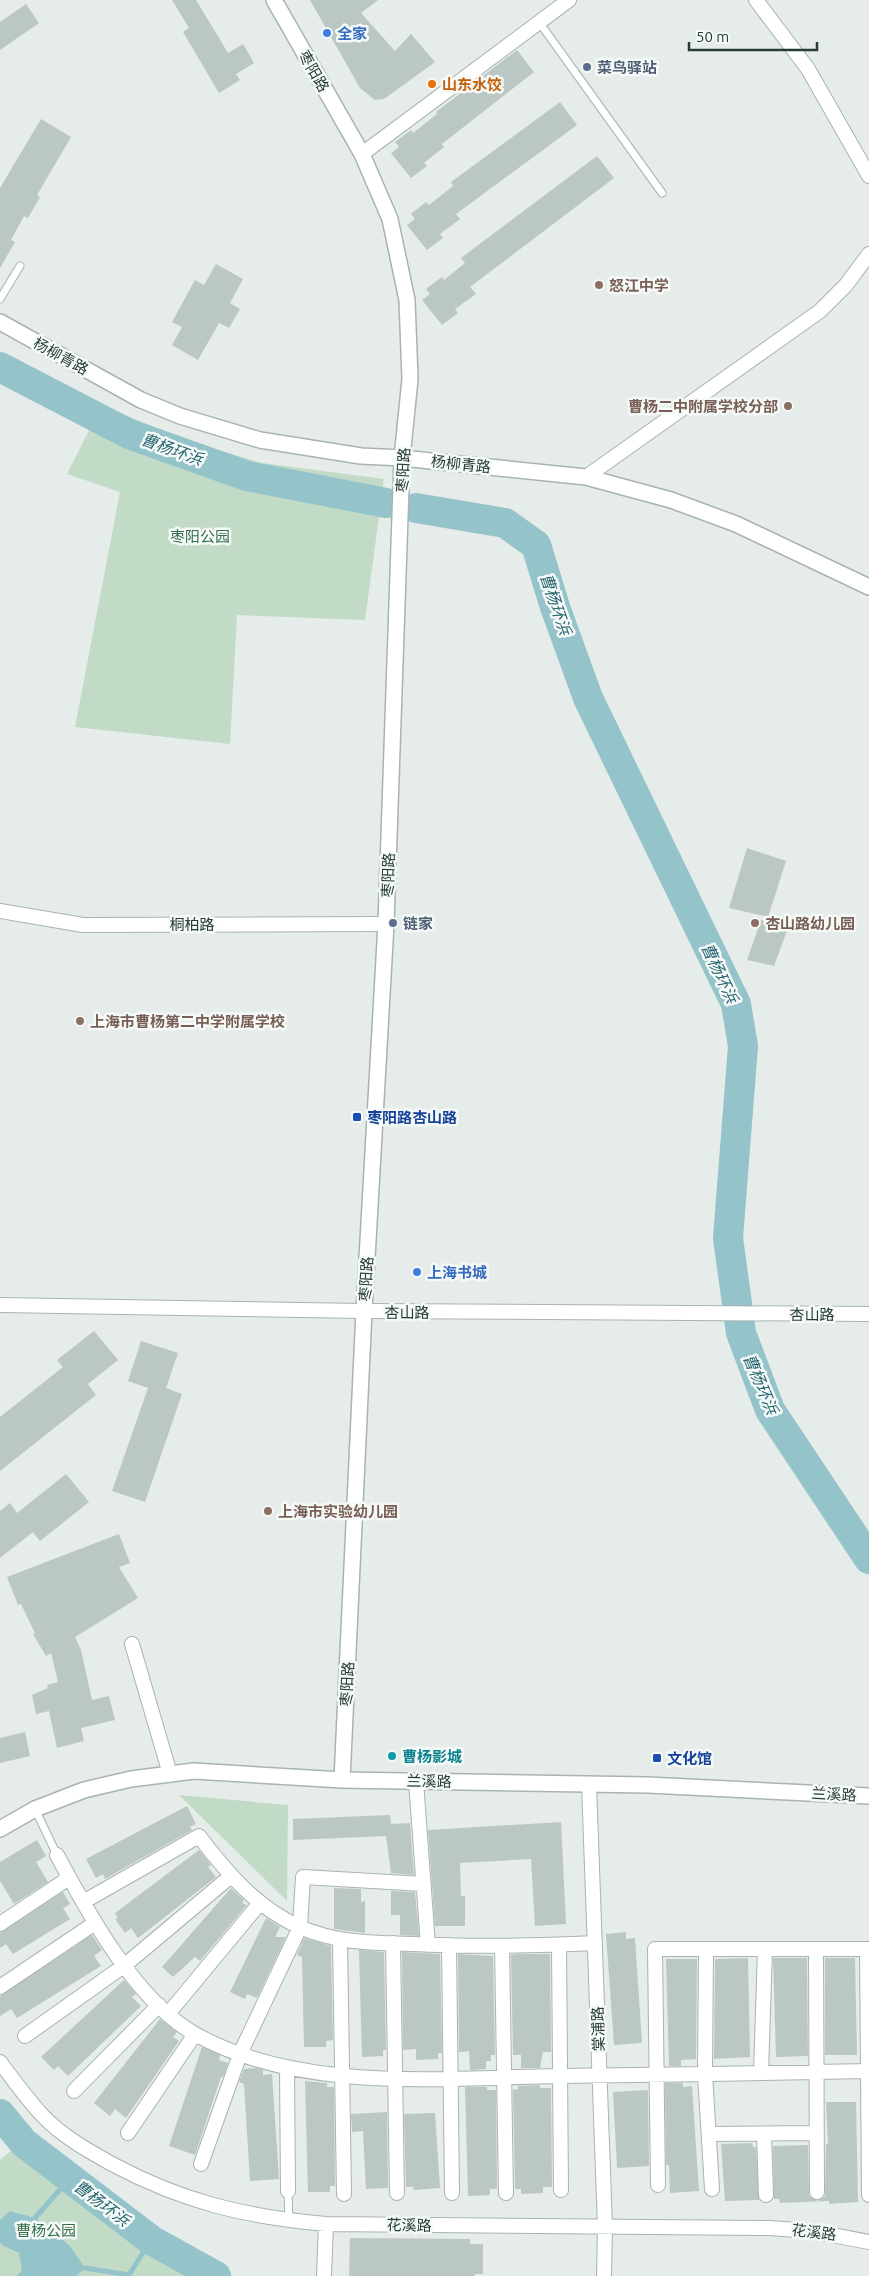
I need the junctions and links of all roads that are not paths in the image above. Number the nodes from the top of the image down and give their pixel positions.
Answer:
1 (274, 0) edge
2 (569, 0) edge
3 (756, 0) edge
4 (539, 22) junction
5 (362, 154) junction
6 (869, 176) edge
7 (662, 193) dead end
8 (869, 254) edge
9 (20, 266) dead end
10 (0, 300) edge
11 (0, 322) edge
12 (402, 458) junction
13 (586, 477) junction
14 (869, 587) edge
15 (0, 911) edge
16 (386, 924) junction
17 (0, 1305) edge
18 (364, 1311) junction
19 (869, 1314) edge
20 (132, 1644) dead end
21 (170, 1774) junction
22 (342, 1780) junction
23 (416, 1781) junction
24 (589, 1784) junction
25 (869, 1796) edge
26 (35, 1809) junction
27 (0, 1829) edge
28 (57, 1855) joint
29 (231, 1876) junction
30 (70, 1878) junction
31 (424, 1884) junction
32 (83, 1902) junction
33 (260, 1903) junction
34 (95, 1923) junction
35 (0, 1924) edge
36 (300, 1927) junction
37 (340, 1940) junction
38 (393, 1943) junction
39 (595, 1943) junction
40 (559, 1944) junction
41 (428, 1945) junction
42 (449, 1945) junction
43 (502, 1946) junction
44 (706, 1949) junction
45 (765, 1949) junction
46 (816, 1949) junction
47 (868, 1949) edge
48 (125, 1965) junction
49 (0, 1987) edge
50 (163, 2010) junction
51 (195, 2034) junction
52 (25, 2036) dead end
53 (240, 2054) junction
54 (0, 2062) edge
55 (287, 2068) junction
56 (868, 2071) edge
57 (815, 2072) junction
58 (761, 2073) junction
59 (704, 2074) junction
60 (342, 2075) junction
61 (657, 2075) junction
62 (560, 2076) junction
63 (599, 2076) junction
64 (504, 2077) junction
65 (395, 2078) junction
66 (451, 2078) junction
67 (74, 2091) dead end
68 (128, 2133) dead end
69 (816, 2133) junction
70 (708, 2134) junction
71 (764, 2134) junction
72 (201, 2164) dead end
73 (658, 2184) dead end
74 (712, 2189) dead end
75 (561, 2190) dead end
76 (288, 2191) joint
77 (816, 2192) dead end
78 (397, 2193) dead end
79 (452, 2193) dead end
80 (506, 2193) dead end
81 (344, 2194) dead end
82 (869, 2194) edge
83 (766, 2195) dead end
84 (289, 2221) junction
85 (326, 2224) junction
86 (605, 2227) junction
87 (869, 2242) edge
88 (324, 2276) edge
89 (604, 2276) edge

1 - 5 street, 枣阳路
2 - 4 street
3 - 6 street
4 - 5 street
4 - 7 lane
5 - 12 street, 枣阳路
8 - 13 street
9 - 10 lane
11 - 12 street, 杨柳青路
12 - 13 street, 杨柳青路
12 - 16 street, 枣阳路
13 - 14 street, 杨柳青路
15 - 16 street, 桐柏路
16 - 18 street, 枣阳路
17 - 18 street, 杏山路
18 - 19 street, 杏山路
18 - 22 street, 枣阳路
20 - 21 street
21 - 22 street, 兰溪路
21 - 26 street, 兰溪路
22 - 23 street, 兰溪路
23 - 24 street, 兰溪路
23 - 31 street
24 - 25 street, 兰溪路
24 - 39 street, 棠浦路
26 - 27 street, 兰溪路
26 - 28 lane
28 - 30 street
29 - 32 street
29 - 33 street
29 - 48 street
30 - 32 street
30 - 35 street
31 - 36 street
31 - 41 street
32 - 34 street
33 - 36 street
33 - 50 street
34 - 48 street
34 - 49 street
36 - 37 street
36 - 53 street
37 - 38 street
37 - 60 street
38 - 41 street
38 - 65 street
39 - 40 street
39 - 63 street, 棠浦路
40 - 43 street
40 - 62 street
41 - 42 street
42 - 43 street
42 - 66 street
43 - 64 street
44 - 45 street
44 - 59 street
44 - 61 street
45 - 46 street
45 - 58 street
46 - 47 street
46 - 57 street
47 - 56 street
48 - 50 street
48 - 52 street
50 - 51 street
50 - 67 street
51 - 53 street
51 - 68 street
53 - 55 street
53 - 72 street
54 - 84 street, 花溪路
55 - 60 street
55 - 76 street
56 - 57 street
56 - 82 street
57 - 58 street
57 - 69 street
58 - 59 street
59 - 61 street
59 - 70 street
60 - 65 street
60 - 81 street
61 - 63 street
61 - 73 street
62 - 63 street
62 - 64 street
62 - 75 street
63 - 86 street, 棠浦路
64 - 66 street
64 - 80 street
65 - 66 street
65 - 78 street
66 - 79 street
69 - 71 street
69 - 77 street
70 - 71 street
70 - 74 street
71 - 83 street
76 - 84 lane
84 - 85 street, 花溪路
85 - 86 street, 花溪路
85 - 88 street
86 - 87 street, 花溪路
86 - 89 street, 棠浦路

